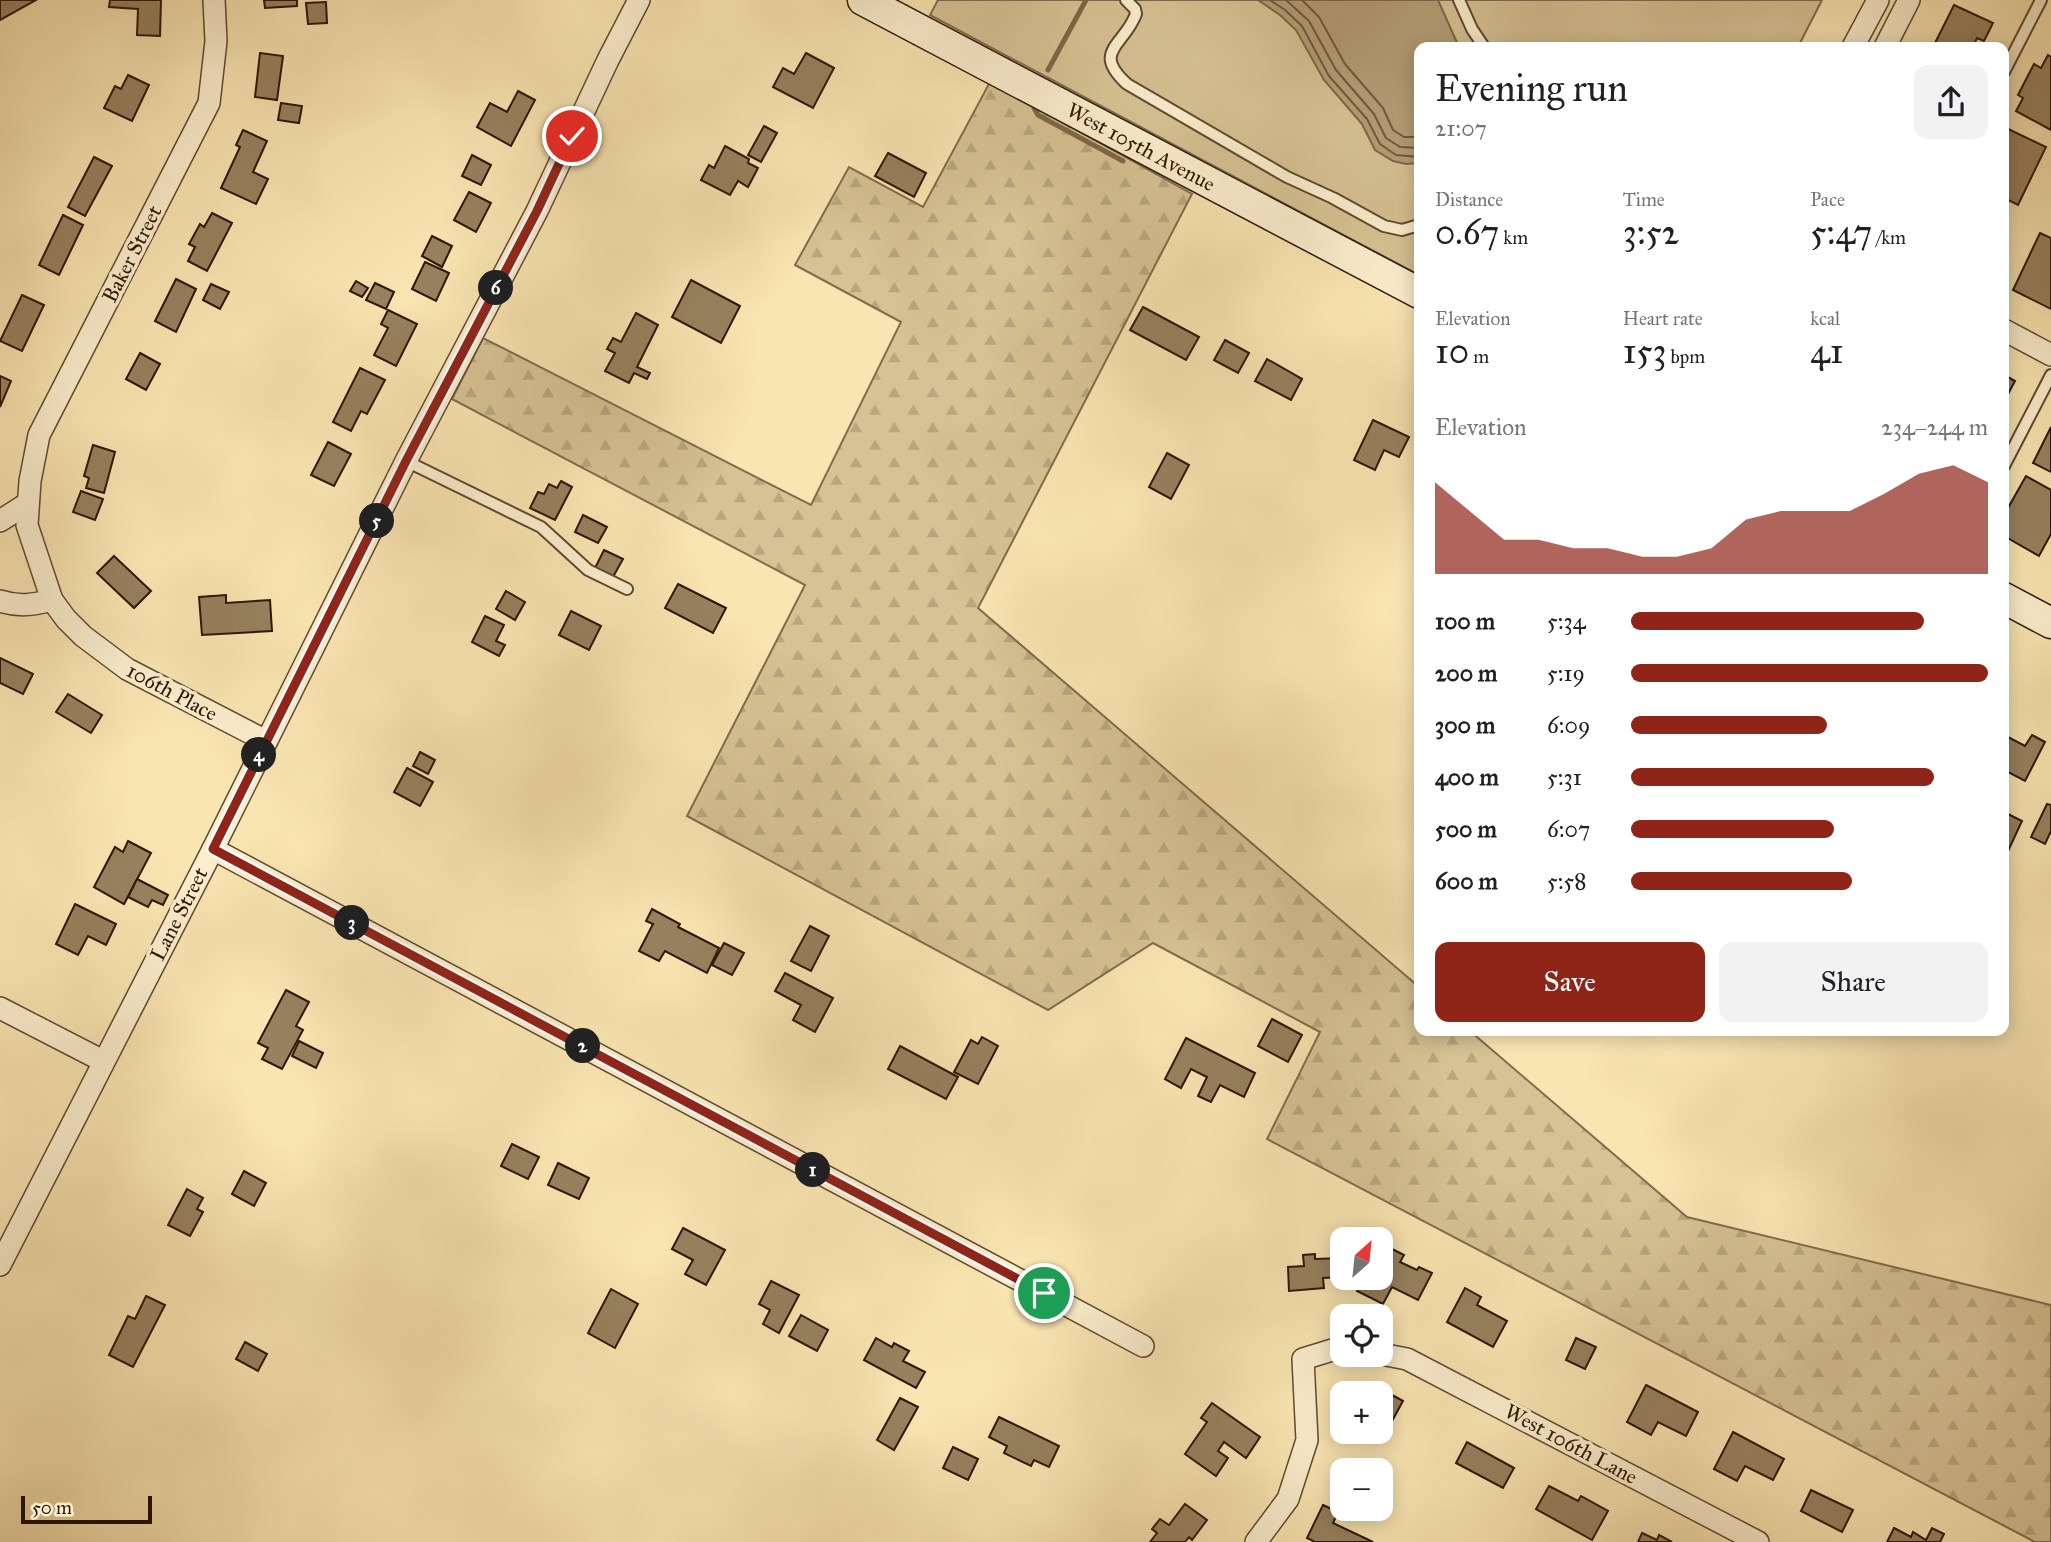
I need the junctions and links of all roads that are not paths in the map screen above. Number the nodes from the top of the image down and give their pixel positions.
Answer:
1 (214, 0) edge
2 (639, 0) edge
3 (863, 0) edge
4 (1126, 0) edge
5 (1459, 0) edge
6 (1878, 0) edge
7 (1909, 0) edge
8 (2040, 0) edge
9 (1481, 42) edge
10 (1856, 42) edge
11 (1888, 42) edge
12 (2009, 62) edge
13 (1414, 226) edge
14 (1414, 290) edge
15 (2009, 333) edge
16 (2051, 355) edge
17 (2051, 375) edge
18 (2009, 456) edge
19 (406, 461) junction
20 (28, 503) junction
21 (0, 521) edge
22 (627, 589) dead end
23 (52, 600) junction
24 (0, 601) edge
25 (2009, 601) edge
26 (2051, 623) edge
27 (83, 636) joint
28 (266, 741) junction
29 (213, 849) junction
30 (0, 1008) edge
31 (103, 1061) junction
32 (0, 1265) edge
33 (1143, 1346) dead end
34 (1330, 1351) edge
35 (1393, 1356) edge
36 (1256, 1542) edge
37 (1758, 1542) edge

1 - 20 street, Baker Street
2 - 19 street, Lane Street
3 - 14 street, West 105th Avenue
4 - 13 lane
5 - 9 lane
6 - 10 street
7 - 11 street
8 - 12 lane
15 - 16 street
17 - 18 lane
19 - 22 lane
19 - 28 street, Lane Street
20 - 21 street
20 - 23 street, Baker Street
23 - 24 street
23 - 27 street, Baker Street
25 - 26 street
27 - 28 street, 106th Place
28 - 29 street, Lane Street
29 - 31 street, Lane Street
29 - 33 street
30 - 31 street
31 - 32 street, Lane Street
34 - 36 street
35 - 37 street, West 106th Lane

